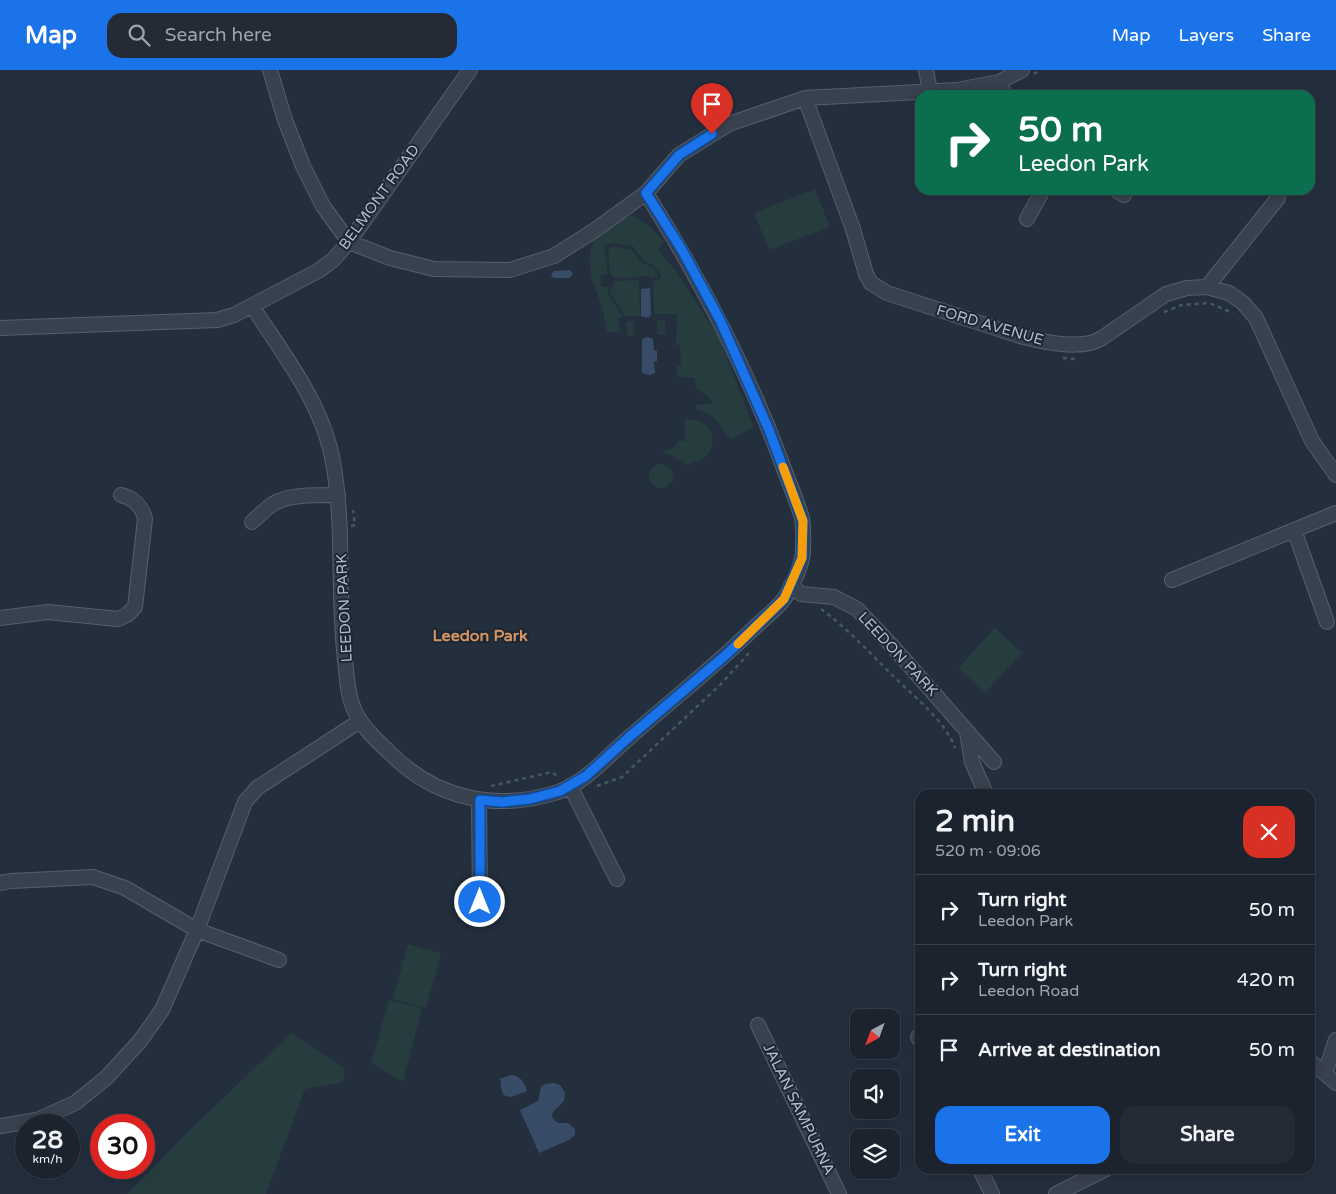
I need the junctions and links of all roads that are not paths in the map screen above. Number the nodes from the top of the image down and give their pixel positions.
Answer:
1 (270, 70) edge
2 (470, 70) edge
3 (926, 70) edge
4 (1022, 70) edge
5 (999, 82) junction
6 (930, 90) edge
7 (957, 90) edge
8 (1003, 90) edge
9 (915, 92) edge
10 (805, 98) junction
11 (646, 193) junction
12 (1040, 195) edge
13 (1278, 198) dead end
14 (1028, 219) dead end
15 (349, 242) junction
16 (1207, 287) junction
17 (252, 306) junction
18 (0, 328) edge
19 (1336, 476) edge
20 (122, 494) dead end
21 (338, 495) junction
22 (1336, 513) edge
23 (252, 522) dead end
24 (1294, 530) junction
25 (1172, 580) dead end
26 (796, 590) junction
27 (0, 618) edge
28 (1327, 622) dead end
29 (360, 721) junction
30 (967, 731) junction
31 (994, 762) dead end
32 (570, 786) junction
33 (984, 789) edge
34 (480, 800) junction
35 (617, 879) dead end
36 (0, 883) edge
37 (480, 902) dead end
38 (197, 930) junction
39 (279, 960) dead end
40 (758, 1025) dead end
41 (1336, 1040) edge
42 (1315, 1065) edge
43 (1325, 1073) junction
44 (1336, 1083) edge
45 (0, 1126) edge
46 (982, 1174) edge
47 (1096, 1174) edge
48 (839, 1194) edge
49 (992, 1194) edge
50 (1056, 1194) edge

1 - 15 street
2 - 15 street, BELMONT ROAD
3 - 6 street
4 - 5 street
5 - 7 street
5 - 8 street
9 - 10 street
10 - 11 street
10 - 16 street, FORD AVENUE
11 - 15 street
11 - 26 street, LEEDON PARK
12 - 14 street
13 - 16 street
15 - 17 street, BELMONT ROAD
16 - 19 street, FORD AVENUE
17 - 18 street, BELMONT ROAD
17 - 21 street, LEEDON PARK
20 - 27 street
21 - 23 street
21 - 29 street, LEEDON PARK
22 - 24 street
24 - 25 street
24 - 28 street
26 - 30 street, LEEDON PARK
26 - 32 street, LEEDON PARK
29 - 34 street, LEEDON PARK
29 - 38 street
30 - 31 street, LEEDON PARK
30 - 33 street
32 - 34 street, LEEDON PARK
32 - 35 street
34 - 37 street
36 - 38 street
38 - 39 street
38 - 45 street
40 - 48 street, JALAN SAMPURNA
41 - 43 street
42 - 43 street
43 - 44 street
46 - 49 street
47 - 50 street

